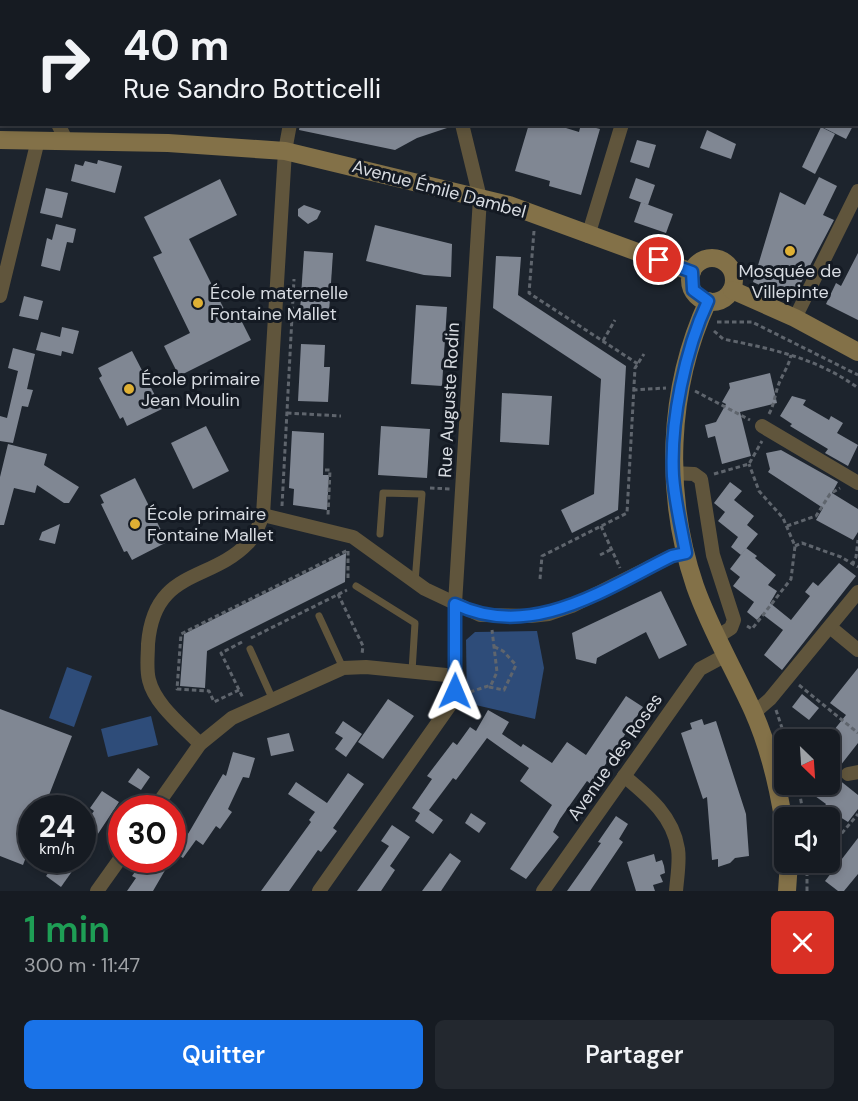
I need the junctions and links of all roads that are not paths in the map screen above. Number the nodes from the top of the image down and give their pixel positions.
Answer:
1 (290, 126) edge
2 (462, 126) edge
3 (620, 126) edge
4 (62, 132) edge
5 (0, 140) edge
6 (38, 140) junction
7 (285, 152) junction
8 (858, 191) edge
9 (480, 198) junction
10 (588, 236) junction
11 (692, 272) junction
12 (732, 290) junction
13 (0, 296) edge
14 (704, 309) junction
15 (795, 318) junction
16 (858, 352) edge
17 (765, 428) road end
18 (673, 473) junction
19 (853, 480) edge
20 (263, 515) junction
21 (380, 534) dead end
22 (686, 553) junction
23 (415, 582) junction
24 (356, 586) road end
25 (858, 592) edge
26 (455, 604) junction
27 (319, 616) dead end
28 (830, 627) junction
29 (717, 637) junction
30 (250, 649) dead end
31 (858, 650) edge
32 (726, 655) junction
33 (343, 668) junction
34 (412, 671) junction
35 (456, 675) junction
36 (273, 700) junction
37 (753, 713) junction
38 (200, 744) junction
39 (624, 776) junction
40 (164, 795) edge
41 (781, 807) edge
42 (110, 873) edge
43 (788, 873) edge
44 (97, 891) edge
45 (319, 891) edge
46 (543, 891) edge
47 (676, 891) edge
48 (787, 891) edge

1 - 7 street
2 - 9 street, Rue Auguste Rodin
3 - 10 street
4 - 6 street, Avenue Émile Dambel
4 - 7 street, Avenue Émile Dambel
5 - 6 street, Avenue Émile Dambel
6 - 13 street
7 - 9 street, Avenue Émile Dambel
7 - 20 street
8 - 15 street
9 - 10 street, Avenue Émile Dambel
9 - 26 street, Rue Auguste Rodin
10 - 11 street, Avenue Émile Dambel
11 - 12 street
11 - 14 street
12 - 14 street
12 - 15 street
14 - 18 street
15 - 16 street
17 - 19 street
18 - 22 street
18 - 29 street
20 - 23 street
20 - 38 street
21 - 23 lane
22 - 26 street
22 - 29 street
23 - 26 street
24 - 34 lane
25 - 28 street
26 - 35 street, Rue Auguste Rodin
27 - 33 lane
28 - 31 street
28 - 37 street
29 - 32 street
30 - 36 lane
32 - 37 street
32 - 39 street, Avenue des Roses
33 - 34 street
33 - 36 street
34 - 35 street
35 - 45 street, Rue Auguste Rodin
36 - 38 street
37 - 41 street
38 - 40 street
39 - 46 street, Avenue des Roses
39 - 47 street
42 - 44 street
43 - 48 street

